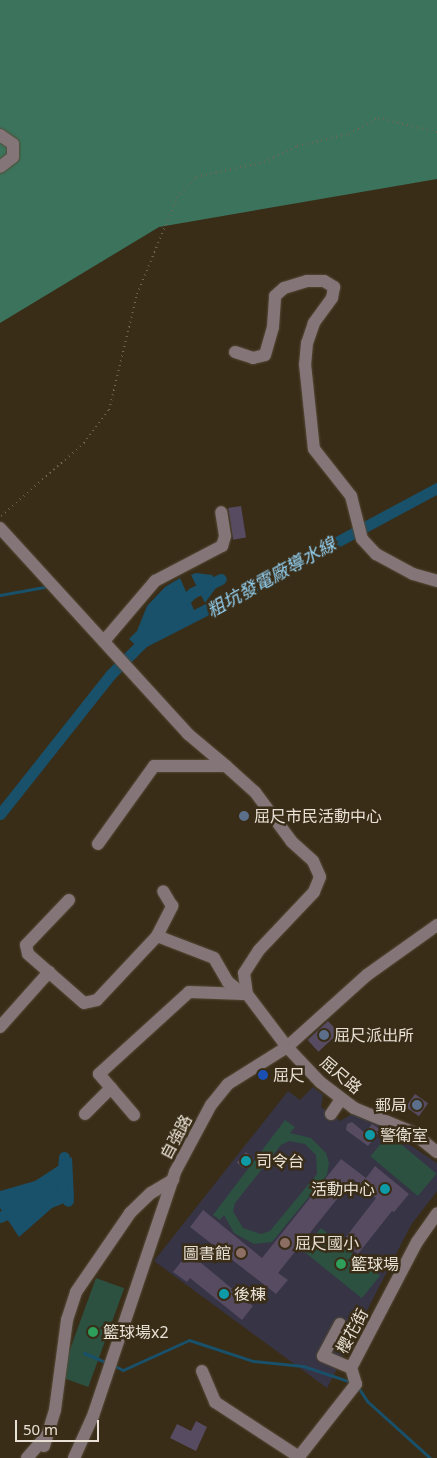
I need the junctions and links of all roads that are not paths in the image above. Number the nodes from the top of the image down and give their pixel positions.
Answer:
1 (0, 135) edge
2 (0, 167) edge
3 (235, 352) dead end
4 (220, 512) dead end
5 (0, 528) edge
6 (437, 581) edge
7 (104, 640) junction
8 (226, 766) junction
9 (98, 844) dead end
10 (163, 891) dead end
11 (69, 900) dead end
12 (437, 925) edge
13 (157, 936) junction
14 (49, 972) junction
15 (245, 994) junction
16 (0, 1027) edge
17 (287, 1047) junction
18 (111, 1088) junction
19 (341, 1099) junction
20 (85, 1114) dead end
21 (134, 1114) dead end
22 (331, 1114) dead end
23 (437, 1152) edge
24 (173, 1180) junction
25 (437, 1213) edge
26 (340, 1324) dead end
27 (351, 1368) junction
28 (202, 1371) dead end
29 (27, 1458) edge
30 (74, 1458) edge
31 (299, 1458) edge

1 - 2 street
3 - 6 street
4 - 7 street
5 - 7 street
7 - 8 street
8 - 9 street
8 - 15 street
10 - 13 street
11 - 14 street
12 - 17 street, 自強路
13 - 14 street
13 - 15 street, 屈尺路
14 - 16 street
15 - 17 street, 屈尺路
15 - 18 street
17 - 19 street, 屈尺路
17 - 24 street, 自強路
18 - 20 street
18 - 21 street
19 - 22 street
19 - 23 street, 屈尺路
24 - 29 street
24 - 30 street, 自強路
25 - 27 street, 櫻花街
26 - 27 street
27 - 31 street, 櫻花街
28 - 31 street

